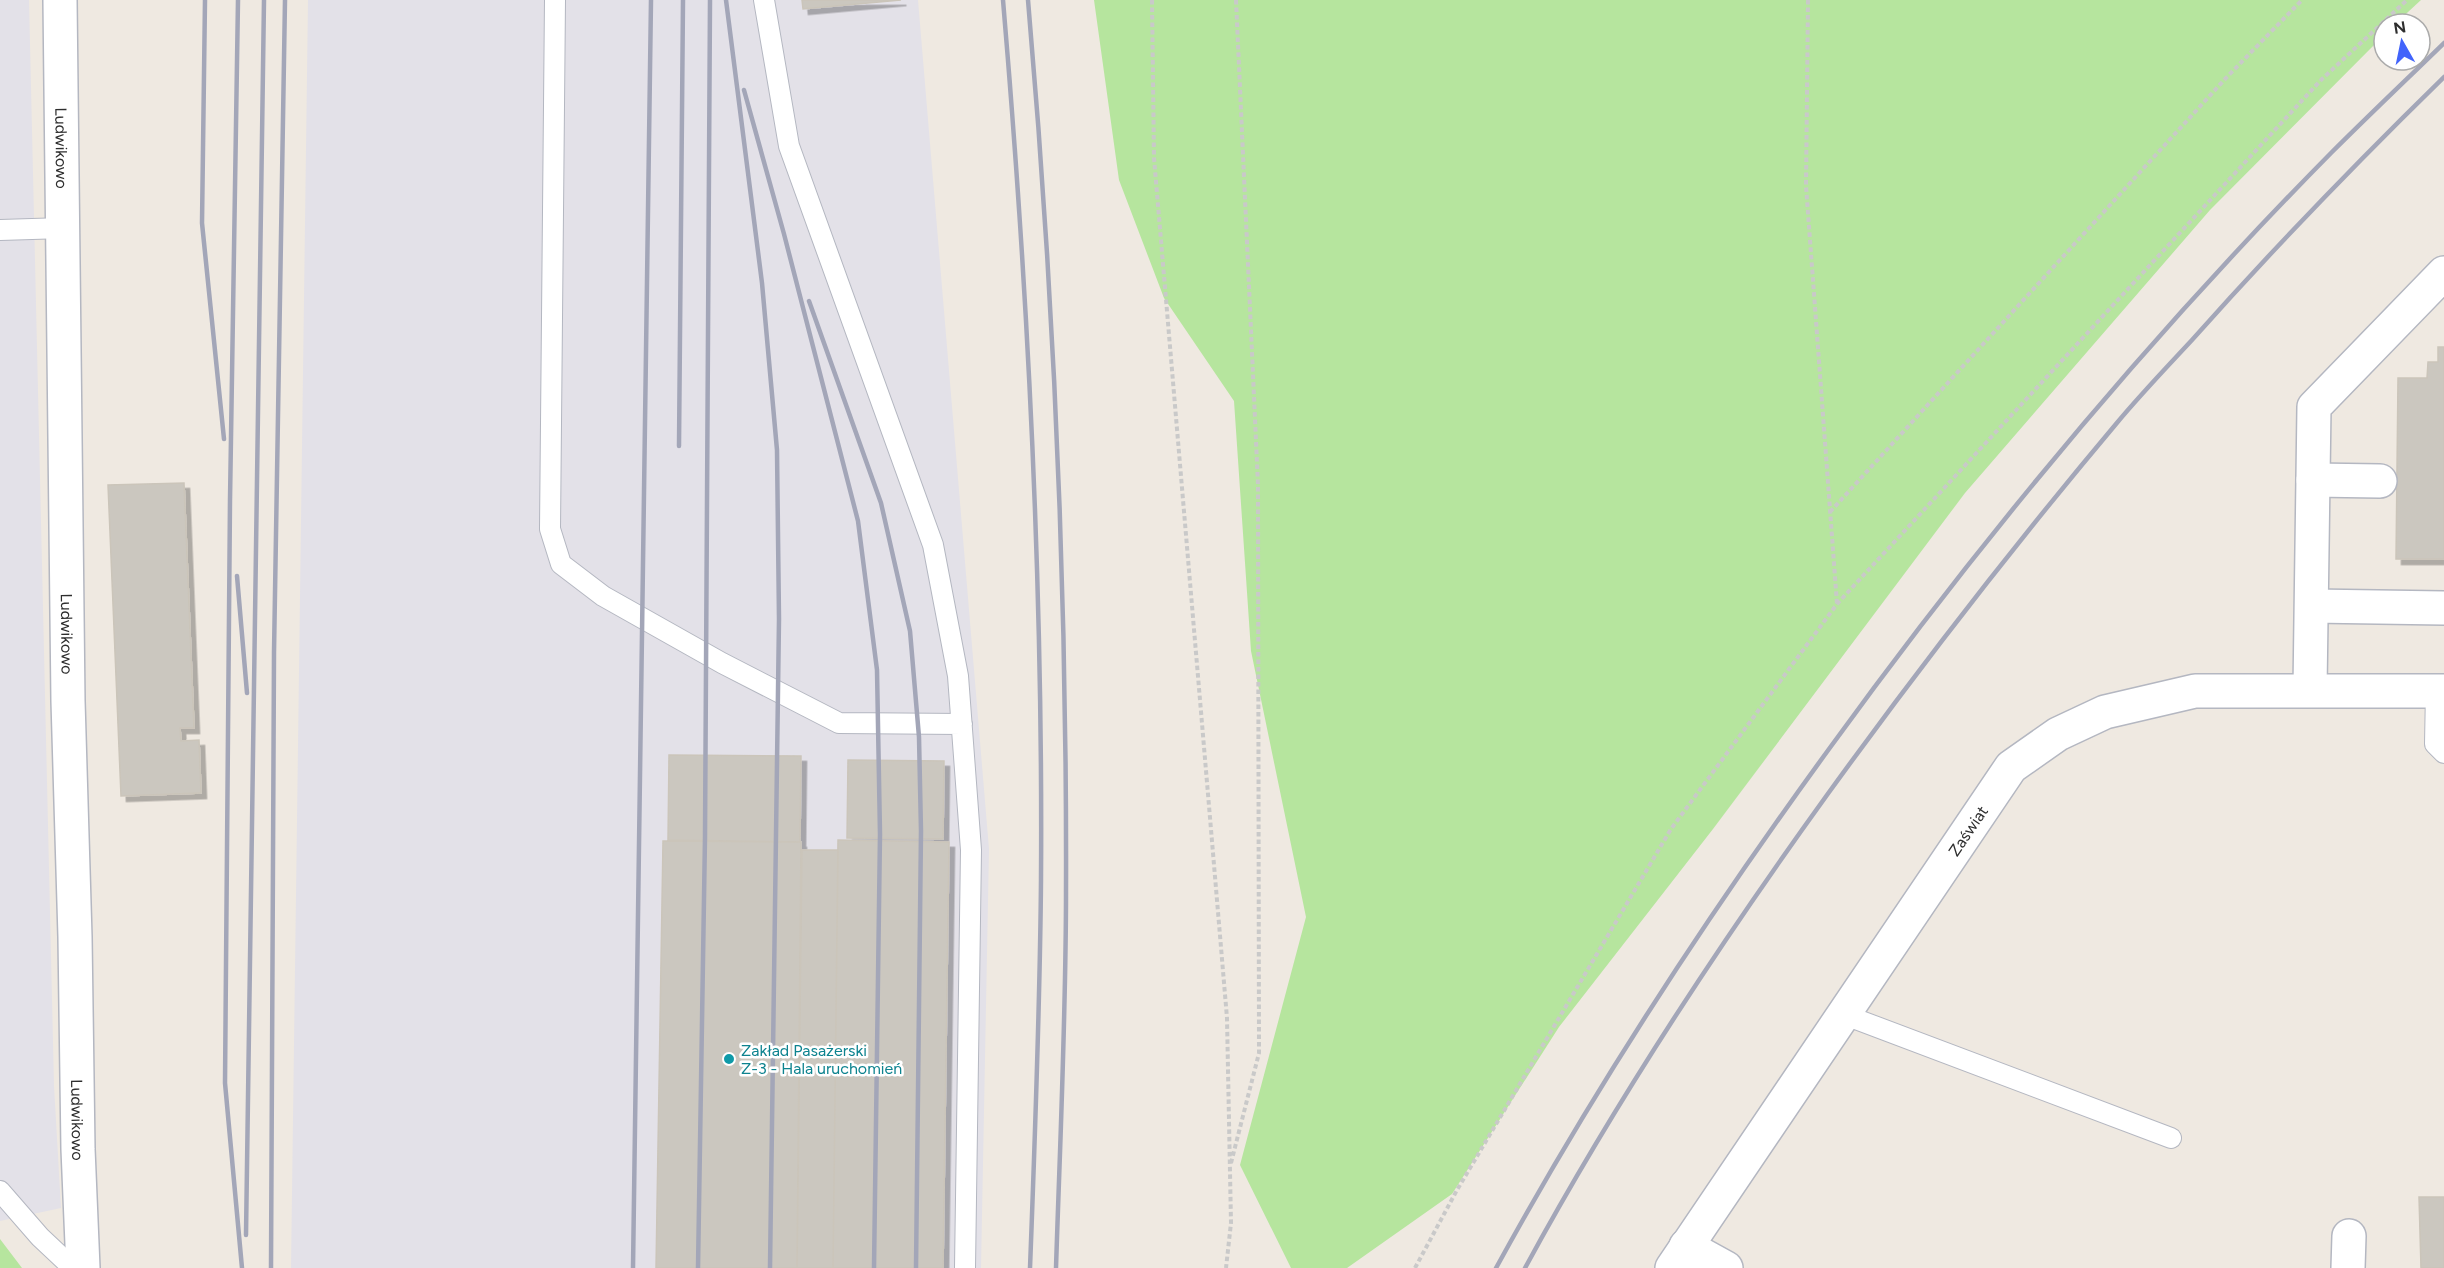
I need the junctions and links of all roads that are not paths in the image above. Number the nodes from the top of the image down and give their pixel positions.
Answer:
1 (60, 0) edge
2 (555, 0) edge
3 (765, 0) edge
4 (64, 228) junction
5 (0, 230) edge
6 (2444, 273) edge
7 (2313, 480) junction
8 (2380, 481) dead end
9 (2312, 606) junction
10 (2444, 608) edge
11 (2310, 689) junction
12 (2440, 691) edge
13 (962, 724) junction
14 (2444, 753) edge
15 (1845, 1015) junction
16 (2171, 1138) dead end
17 (0, 1191) edge
18 (1679, 1257) edge
19 (74, 1268) edge
20 (84, 1268) edge
21 (965, 1268) edge
22 (1726, 1268) edge

1 - 4 street, Ludwikowo
2 - 13 lane
3 - 13 lane
4 - 5 lane
4 - 20 street, Ludwikowo
6 - 7 street
7 - 8 street
7 - 9 street
9 - 10 street
9 - 11 street
11 - 12 street, Zaświat
11 - 15 street, Zaświat
12 - 14 lane
13 - 21 lane
15 - 16 lane
15 - 18 street, Zaświat
17 - 19 lane
18 - 22 street

